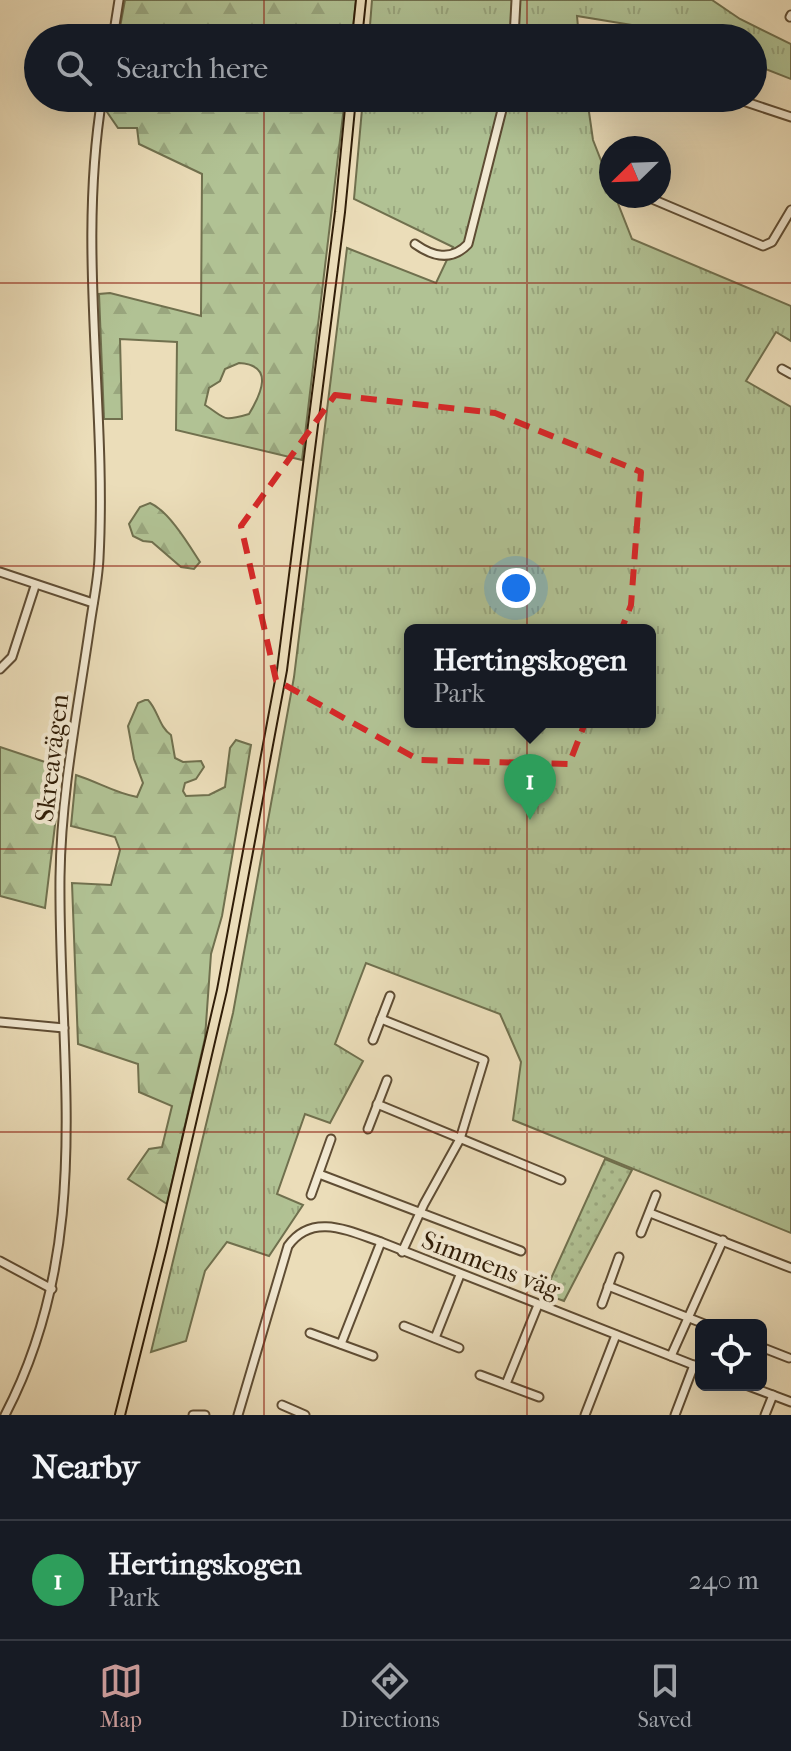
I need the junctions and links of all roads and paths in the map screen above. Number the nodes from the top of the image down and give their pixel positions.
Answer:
1 (119, 0) edge
2 (361, 0) edge
3 (516, 0) edge
4 (115, 24) edge
5 (358, 24) edge
6 (515, 24) edge
7 (767, 109) edge
8 (100, 112) edge
9 (350, 112) edge
10 (501, 112) edge
11 (791, 117) edge
12 (671, 207) edge
13 (791, 210) edge
14 (415, 244) dead end
15 (782, 369) dead end
16 (791, 374) edge
17 (0, 572) edge
18 (35, 586) junction
19 (93, 603) junction
20 (0, 669) edge
21 (390, 996) dead end
22 (381, 1019) junction
23 (0, 1022) edge
24 (64, 1028) junction
25 (373, 1040) dead end
26 (387, 1080) dead end
27 (377, 1104) junction
28 (368, 1129) dead end
29 (331, 1139) dead end
30 (460, 1139) junction
31 (319, 1174) junction
32 (561, 1180) dead end
33 (311, 1195) dead end
34 (656, 1195) dead end
35 (650, 1213) junction
36 (419, 1214) junction
37 (641, 1233) dead end
38 (723, 1240) junction
39 (381, 1242) junction
40 (521, 1251) dead end
41 (402, 1252) junction
42 (619, 1257) dead end
43 (0, 1261) edge
44 (791, 1268) edge
45 (460, 1275) junction
46 (608, 1286) junction
47 (52, 1289) junction
48 (602, 1304) dead end
49 (538, 1305) junction
50 (688, 1318) junction
51 (695, 1321) edge
52 (404, 1326) dead end
53 (310, 1333) dead end
54 (616, 1335) junction
55 (435, 1338) junction
56 (341, 1344) junction
57 (459, 1348) dead end
58 (767, 1349) edge
59 (373, 1356) dead end
60 (671, 1356) junction
61 (789, 1358) dead end
62 (695, 1365) edge
63 (695, 1370) edge
64 (480, 1375) dead end
65 (506, 1384) junction
66 (762, 1391) edge
67 (773, 1395) junction
68 (539, 1397) dead end
69 (791, 1402) edge
70 (282, 1405) dead end
71 (5, 1415) edge
72 (120, 1415) edge
73 (193, 1415) edge
74 (205, 1415) edge
75 (238, 1415) edge
76 (305, 1415) edge
77 (585, 1415) edge
78 (675, 1415) edge
79 (765, 1415) edge

1 - 4 street
2 - 5 main road
3 - 6 street
7 - 11 street
8 - 19 street, Skreavägen
9 - 72 main road
10 - 14 street
12 - 13 street
15 - 16 street
17 - 18 street
18 - 19 street
18 - 20 street
19 - 24 street, Skreavägen
21 - 22 street
22 - 25 street
22 - 30 street
23 - 24 street
24 - 47 street, Skreavägen
26 - 27 street
27 - 28 street
27 - 30 street
29 - 31 street
30 - 32 street
30 - 36 street
31 - 33 street
31 - 36 street
34 - 35 street
35 - 37 street
35 - 38 street
36 - 40 street
36 - 41 street
38 - 44 street
38 - 50 street
39 - 41 street, Simmens väg
39 - 56 street
39 - 75 street, Simmens väg
41 - 45 street, Simmens väg
42 - 46 street
43 - 47 street
45 - 49 street, Simmens väg
45 - 55 street
46 - 48 street
46 - 50 street
47 - 71 street, Skreavägen
49 - 54 street, Simmens väg
49 - 65 street
50 - 51 street
50 - 60 street
52 - 55 street
53 - 56 street
54 - 60 street, Simmens väg
54 - 77 street
55 - 57 street
56 - 59 street
58 - 61 street
60 - 62 street, Simmens väg
63 - 78 street
64 - 65 street
65 - 68 street
66 - 67 street
67 - 69 street
67 - 79 street
70 - 76 street
73 - 74 street

